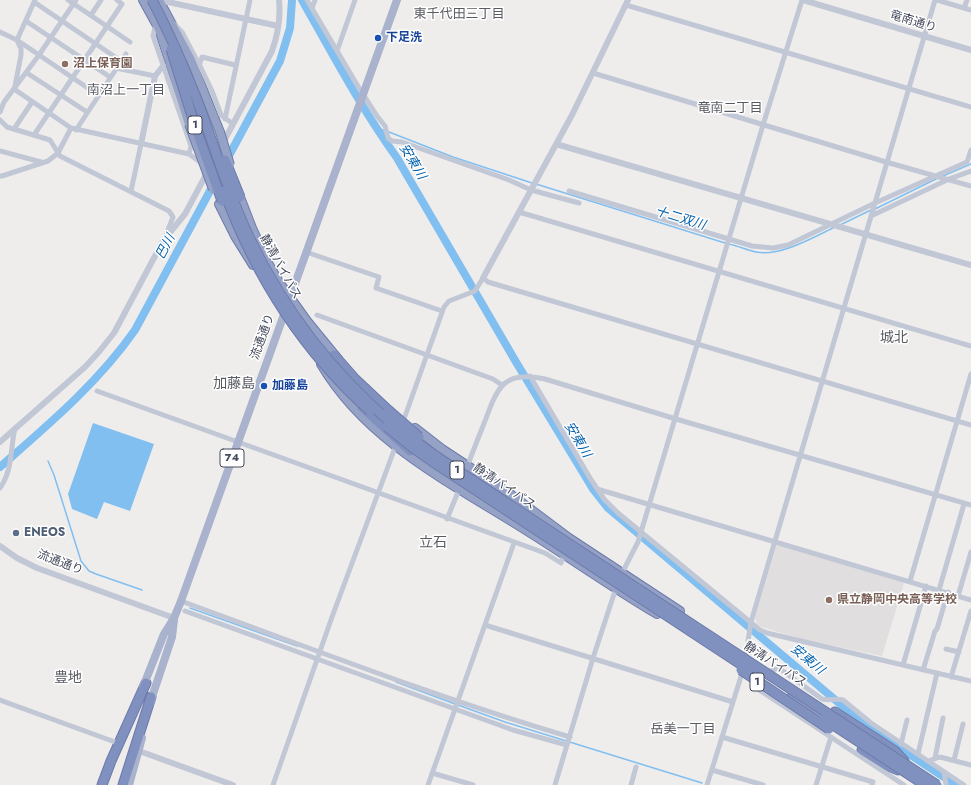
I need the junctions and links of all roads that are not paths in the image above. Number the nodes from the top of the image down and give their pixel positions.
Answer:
1 (68, 0) edge
2 (101, 0) edge
3 (117, 0) edge
4 (144, 0) edge
5 (152, 0) edge
6 (159, 0) edge
7 (250, 0) edge
8 (279, 0) edge
9 (307, 0) edge
10 (315, 0) edge
11 (355, 0) edge
12 (397, 0) edge
13 (802, 0) edge
14 (936, 0) edge
15 (967, 0) edge
16 (35, 1) edge
17 (75, 2) edge
18 (172, 2) edge
19 (627, 2) edge
20 (312, 8) junction
21 (964, 8) junction
22 (971, 10) edge
23 (91, 15) junction
24 (246, 19) junction
25 (26, 21) junction
26 (62, 21) junction
27 (171, 21) junction
28 (156, 23) junction
29 (107, 26) junction
30 (278, 26) junction
31 (168, 30) junction
32 (0, 32) edge
33 (924, 36) junction
34 (50, 38) junction
35 (18, 40) junction
36 (130, 42) dead end
37 (96, 44) junction
38 (171, 49) junction
39 (971, 50) edge
40 (337, 51) junction
41 (786, 52) junction
42 (126, 54) dead end
43 (39, 55) junction
44 (84, 61) junction
45 (121, 61) junction
46 (236, 65) junction
47 (163, 66) junction
48 (199, 66) junction
49 (116, 68) junction
50 (26, 72) junction
51 (593, 73) junction
52 (155, 76) junction
53 (110, 77) junction
54 (72, 78) junction
55 (909, 88) junction
56 (14, 89) junction
57 (61, 95) junction
58 (98, 95) junction
59 (363, 96) junction
60 (32, 102) junction
61 (971, 107) edge
62 (0, 112) edge
63 (87, 112) junction
64 (49, 114) junction
65 (225, 118) junction
66 (0, 120) edge
67 (233, 124) junction
68 (763, 125) junction
69 (14, 129) junction
70 (73, 129) junction
71 (34, 135) junction
72 (141, 144) junction
73 (556, 144) junction
74 (971, 150) edge
75 (0, 151) edge
76 (58, 153) junction
77 (189, 154) junction
78 (886, 162) junction
79 (42, 163) junction
80 (971, 171) edge
81 (207, 172) junction
82 (0, 176) edge
83 (938, 176) junction
84 (949, 179) junction
85 (533, 186) junction
86 (971, 186) edge
87 (131, 191) junction
88 (569, 191) dead end
89 (578, 193) junction
90 (240, 198) junction
91 (741, 198) junction
92 (566, 200) junction
93 (220, 202) junction
94 (579, 203) dead end
95 (875, 204) junction
96 (519, 212) junction
97 (871, 216) junction
98 (831, 225) junction
99 (866, 235) junction
100 (729, 239) junction
101 (163, 241) junction
102 (306, 252) junction
103 (971, 265) edge
104 (719, 272) junction
105 (483, 278) junction
106 (290, 298) junction
107 (843, 308) junction
108 (442, 311) junction
109 (284, 315) junction
110 (317, 315) dead end
111 (698, 344) junction
112 (971, 346) edge
113 (334, 355) junction
114 (427, 356) junction
115 (319, 361) junction
116 (971, 374) edge
117 (530, 376) junction
118 (822, 381) junction
119 (502, 385) junction
120 (97, 391) dead end
121 (404, 419) junction
122 (676, 419) junction
123 (957, 421) junction
124 (971, 425) edge
125 (15, 428) junction
126 (0, 442) edge
127 (238, 443) junction
128 (396, 445) junction
129 (800, 455) junction
130 (468, 466) junction
131 (0, 488) edge
132 (597, 489) junction
133 (459, 490) junction
134 (378, 494) junction
135 (936, 496) junction
136 (650, 504) junction
137 (964, 504) junction
138 (971, 505) edge
139 (447, 518) junction
140 (641, 532) junction
141 (542, 534) junction
142 (775, 542) junction
143 (514, 543) junction
144 (0, 546) edge
145 (971, 552) edge
146 (584, 554) junction
147 (564, 555) junction
148 (622, 572) junction
149 (910, 581) junction
150 (926, 586) junction
151 (616, 590) junction
152 (938, 590) junction
153 (948, 592) junction
154 (958, 596) junction
155 (971, 600) edge
156 (181, 601) junction
157 (656, 609) junction
158 (185, 611) dead end
159 (971, 611) edge
160 (174, 618) junction
161 (751, 622) junction
162 (690, 624) junction
163 (485, 625) junction
164 (946, 648) dead end
165 (319, 652) junction
166 (959, 652) junction
167 (593, 658) junction
168 (746, 658) junction
169 (317, 659) junction
170 (903, 665) junction
171 (743, 668) junction
172 (922, 670) junction
173 (767, 672) junction
174 (938, 673) junction
175 (951, 676) junction
176 (971, 681) edge
177 (146, 683) junction
178 (753, 686) dead end
179 (777, 689) junction
180 (151, 697) junction
181 (0, 700) edge
182 (775, 700) junction
183 (458, 702) junction
184 (733, 702) junction
185 (455, 709) junction
186 (943, 718) dead end
187 (907, 720) dead end
188 (963, 724) dead end
189 (570, 737) junction
190 (722, 737) junction
191 (831, 737) junction
192 (115, 742) junction
193 (901, 744) junction
194 (567, 745) junction
195 (139, 751) junction
196 (918, 754) junction
197 (935, 758) junction
198 (954, 760) junction
199 (928, 761) junction
200 (971, 765) edge
201 (636, 767) dead end
202 (822, 767) junction
203 (906, 769) junction
204 (712, 770) junction
205 (944, 772) junction
206 (432, 773) junction
207 (98, 785) edge
208 (102, 785) edge
209 (123, 785) edge
210 (129, 785) edge
211 (233, 785) edge
212 (273, 785) edge
213 (428, 785) edge
214 (473, 785) edge
215 (554, 785) edge
216 (631, 785) edge
217 (707, 785) edge
218 (763, 785) edge
219 (816, 785) edge
220 (872, 785) edge
221 (904, 785) edge
222 (924, 785) edge
223 (937, 785) edge
224 (946, 785) edge
225 (964, 785) edge

1 - 17 street
2 - 23 street
3 - 29 street
4 - 28 highway, 1
4 - 38 highway, 静清バイパス / 1
5 - 31 highway, 静清バイパス / 1, bridge
6 - 18 street
6 - 27 highway, 1
7 - 24 street
8 - 30 street
9 - 20 street
10 - 20 street
11 - 40 street
12 - 59 main road, 流通通り / 74
13 - 33 street, 竜南通り
13 - 41 street
14 - 21 street
14 - 33 street
15 - 21 street
16 - 25 street
16 - 26 street
17 - 23 street
17 - 26 street
18 - 24 street
19 - 41 street
19 - 51 street
20 - 40 street
21 - 22 street
23 - 29 street
24 - 30 street
24 - 46 street
25 - 34 street
25 - 35 street
26 - 34 street
26 - 37 street
27 - 48 street
27 - 90 highway, 1, bridge
28 - 47 street
28 - 93 highway, 1, bridge
29 - 36 street
29 - 37 street
30 - 67 street
31 - 90 highway, bridge
31 - 146 highway, 静清バイパス / 1, bridge
32 - 35 street
33 - 39 street, 竜南通り
33 - 55 street
34 - 43 street
34 - 44 street
35 - 43 street
35 - 56 street
37 - 44 street
37 - 45 street
38 - 93 highway, 1, bridge
38 - 141 highway, 静清バイパス / 1, bridge
40 - 59 street
41 - 55 street
41 - 68 street
42 - 45 street
43 - 50 street
43 - 54 street
44 - 53 street
44 - 54 street
45 - 49 street
46 - 48 street
46 - 65 street
47 - 52 street
47 - 77 street
48 - 65 street
49 - 52 street
49 - 53 street
50 - 56 street
50 - 57 street
51 - 68 street
51 - 73 street
52 - 72 street
53 - 58 street
54 - 57 street
54 - 58 street
55 - 61 street
55 - 78 street
56 - 60 street
56 - 62 street
57 - 63 street
57 - 64 street
58 - 63 street
59 - 85 street
59 - 102 main road, 流通通り / 74
60 - 64 street
60 - 69 street
63 - 70 street
64 - 70 street
64 - 71 street
65 - 67 street
66 - 69 street
67 - 81 street
68 - 78 street
68 - 91 street
69 - 71 street
70 - 72 street
70 - 76 street
71 - 76 street
72 - 77 street
72 - 87 street
73 - 85 street
73 - 91 street
74 - 83 street
75 - 79 street
76 - 79 street
76 - 87 street
77 - 81 street
78 - 83 street
78 - 95 street
79 - 82 street
80 - 84 street
81 - 101 street
83 - 84 street
83 - 95 street
84 - 86 street
84 - 97 street
85 - 92 street
85 - 96 street
87 - 101 street
88 - 89 street
89 - 92 street
89 - 100 street
90 - 106 highway, 1
91 - 98 street
91 - 100 street
92 - 94 street
93 - 109 highway, 1
95 - 97 street
95 - 98 street
96 - 104 street
96 - 105 street
97 - 99 street
98 - 99 street
98 - 100 street
99 - 103 street
99 - 107 street
100 - 104 street
101 - 125 street
102 - 106 main road, 流通通り / 74
102 - 108 street
104 - 107 street
104 - 111 street
105 - 108 street
105 - 111 street
106 - 109 main road, 流通通り / 74
106 - 113 highway, 1
107 - 112 street
107 - 118 street
108 - 114 street
109 - 115 highway, 1
109 - 127 main road, 流通通り / 74
110 - 114 street
111 - 118 street
111 - 122 street
113 - 121 highway, 1
113 - 146 highway, 1, bridge
114 - 119 street
114 - 121 street
115 - 128 highway, 1
115 - 141 highway, 1, bridge
116 - 123 street
117 - 119 street
117 - 122 street
117 - 132 street
118 - 123 street
118 - 129 street
119 - 130 street
120 - 127 street
121 - 130 highway, 1
122 - 129 street
122 - 136 street
123 - 124 street
123 - 135 street
125 - 126 street
125 - 131 street
127 - 134 street
127 - 156 main road, 流通通り / 74
128 - 133 highway, 1
128 - 134 street
129 - 135 street
129 - 142 street
130 - 133 street
130 - 148 highway, 1
132 - 136 street
132 - 140 street
133 - 139 street
133 - 147 highway, 1
134 - 139 street
134 - 165 street
135 - 137 street
135 - 149 street
136 - 140 street
136 - 142 street
137 - 138 street
137 - 152 street
139 - 143 street
140 - 148 street
140 - 161 street
141 - 157 highway, 静清バイパス / 1, bridge
142 - 149 street
142 - 161 street
143 - 147 street
143 - 163 street
144 - 160 street, 流通通り
145 - 154 street
146 - 162 highway, 静清バイパス / 1, bridge
147 - 151 highway, 1
148 - 151 street
148 - 168 highway, 1
149 - 150 street
150 - 152 street
150 - 170 street
151 - 167 street
151 - 171 highway, 1
152 - 153 street
153 - 154 street
153 - 172 street
154 - 155 street
156 - 160 main road, 流通通り / 74
156 - 165 street
157 - 203 highway, 1, bridge
157 - 222 highway, 静清バイパス / 1, bridge
158 - 169 street
159 - 166 street
160 - 177 main road, 74
160 - 180 main road, 74
161 - 168 street
161 - 170 street
162 - 203 highway, 1, bridge
162 - 223 highway, 静清バイパス / 1, bridge
163 - 167 street
163 - 183 street
164 - 166 street
165 - 169 street
165 - 183 street
166 - 175 street
167 - 184 street
167 - 189 street
168 - 171 street
168 - 173 highway, 1
169 - 185 street
169 - 212 street
170 - 172 street
171 - 179 highway, 1
171 - 184 street
172 - 174 street
173 - 193 street
173 - 203 highway, 1
174 - 175 street
174 - 196 street
175 - 176 street
177 - 192 main road, 74
177 - 208 highway, 74
178 - 182 street
179 - 182 street
179 - 203 highway, 1
180 - 195 main road, 74
180 - 209 highway, 74
181 - 192 street
182 - 191 street
183 - 185 street
183 - 189 street
184 - 190 street
185 - 194 street
185 - 206 street
186 - 197 street
187 - 193 street
188 - 198 street
189 - 194 street
190 - 202 street
190 - 204 street
191 - 202 street
191 - 221 street
192 - 207 main road, 74
193 - 196 street
194 - 215 street
195 - 210 main road, 74
195 - 211 street
196 - 199 street
197 - 198 street
197 - 199 street
198 - 200 street
199 - 205 street
201 - 216 street
202 - 219 street
202 - 220 street
203 - 222 highway, 1
203 - 223 highway, 1
204 - 217 street
204 - 218 street
205 - 224 street
205 - 225 street
206 - 213 street
206 - 214 street

